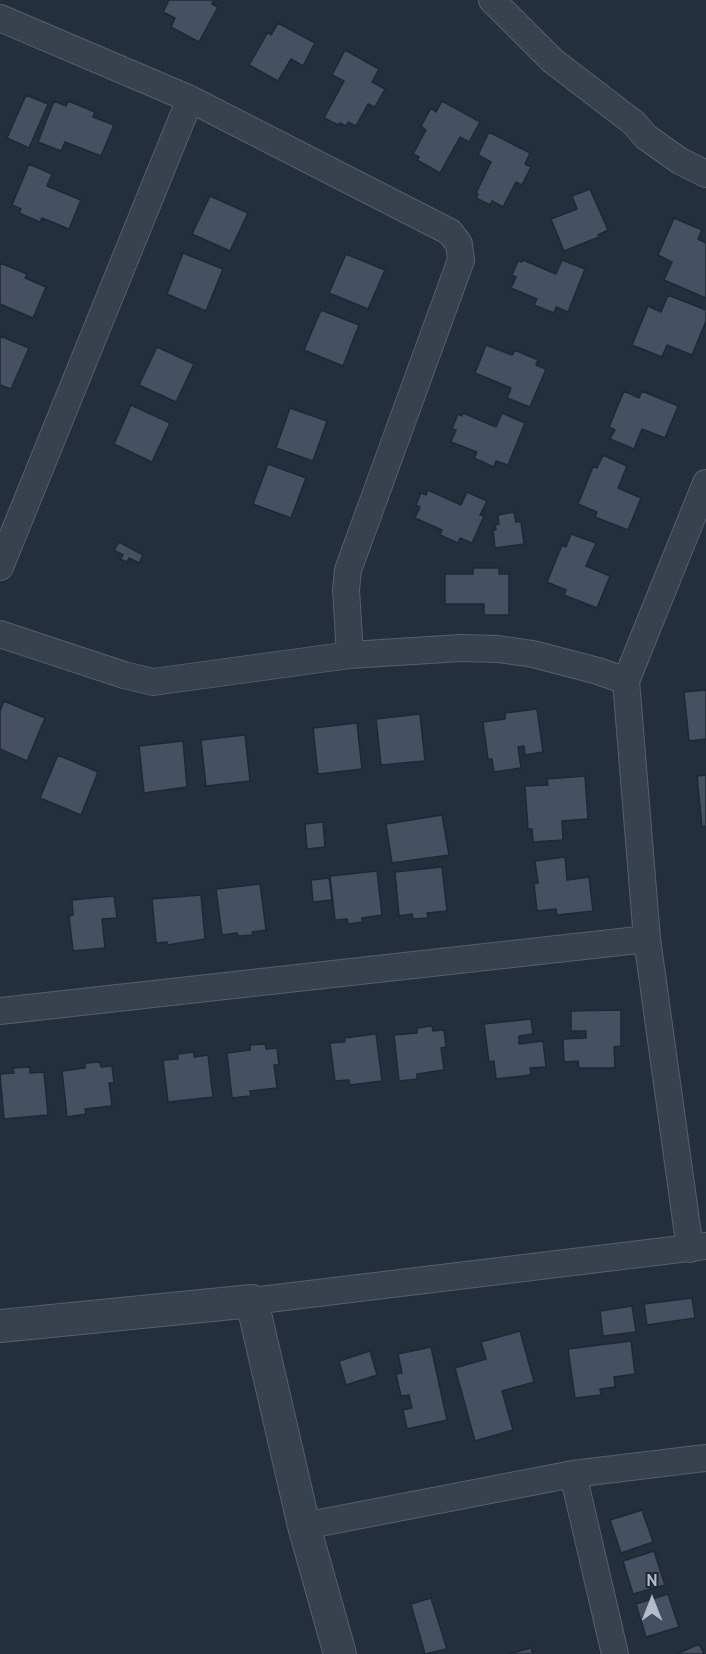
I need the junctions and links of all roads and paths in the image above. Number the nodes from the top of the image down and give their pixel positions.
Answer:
1 (492, 0) edge
2 (0, 18) edge
3 (190, 99) junction
4 (706, 174) edge
5 (706, 483) edge
6 (0, 567) edge
7 (0, 634) edge
8 (350, 655) junction
9 (626, 681) junction
10 (647, 939) junction
11 (0, 1011) edge
12 (698, 1247) edge
13 (252, 1301) junction
14 (0, 1326) edge
15 (706, 1458) edge
16 (573, 1474) junction
17 (304, 1526) junction
18 (340, 1654) edge
19 (615, 1654) edge

1 - 4 street
2 - 3 street
3 - 6 street
3 - 8 street
5 - 9 street
7 - 8 street
8 - 9 street
9 - 10 street
10 - 11 street
10 - 12 street
12 - 13 street
13 - 14 street
13 - 17 street
15 - 16 street
16 - 17 street
16 - 19 street
17 - 18 street

